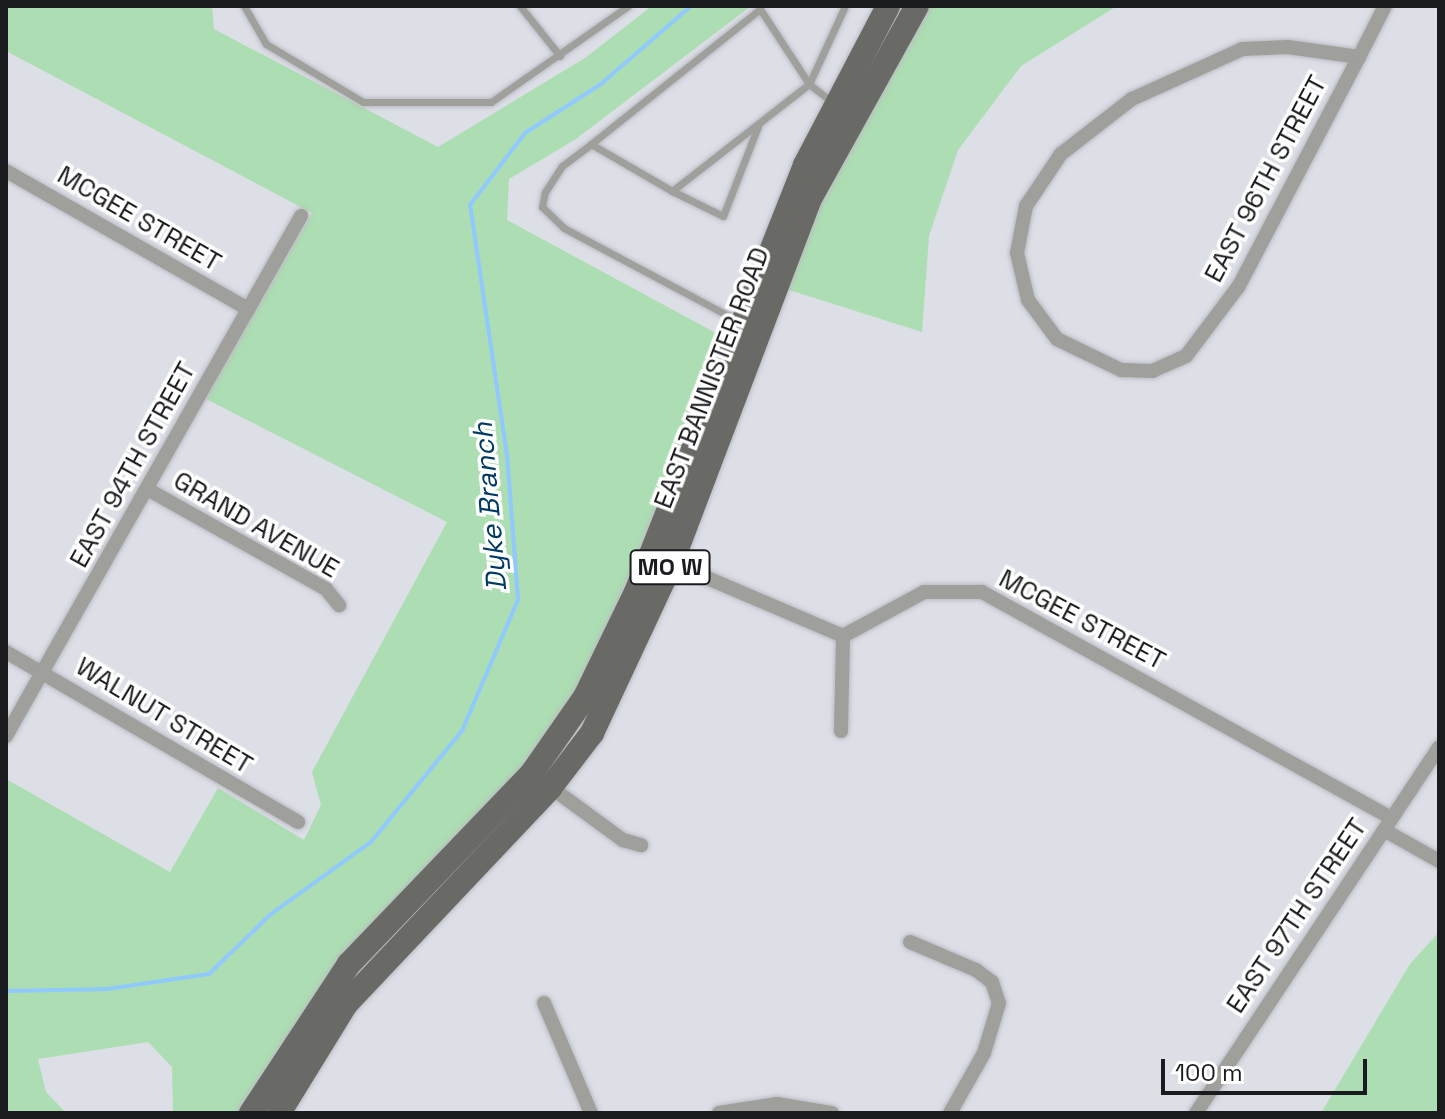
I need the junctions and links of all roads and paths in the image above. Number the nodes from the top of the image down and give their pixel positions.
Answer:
1 (244, 6) edge
2 (520, 6) edge
3 (628, 6) edge
4 (845, 6) edge
5 (888, 6) edge
6 (917, 6) edge
7 (1385, 6) edge
8 (560, 56) junction
9 (1359, 57) junction
10 (809, 84) junction
11 (845, 110) junction
12 (759, 123) junction
13 (591, 144) junction
14 (6, 171) edge
15 (672, 191) junction
16 (301, 216) dead end
17 (248, 309) junction
18 (741, 322) junction
19 (147, 489) junction
20 (661, 558) junction
21 (339, 605) dead end
22 (843, 636) junction
23 (6, 652) edge
24 (44, 673) junction
25 (841, 731) dead end
26 (6, 736) edge
27 (1439, 747) edge
28 (541, 780) junction
29 (298, 822) dead end
30 (1388, 824) junction
31 (641, 845) dead end
32 (1439, 861) edge
33 (910, 942) dead end
34 (544, 1003) dead end
35 (251, 1113) edge
36 (279, 1113) edge
37 (591, 1113) edge
38 (719, 1113) edge
39 (832, 1113) edge
40 (950, 1113) edge
41 (1196, 1113) edge

1 - 8 lane
2 - 8 lane
3 - 8 lane
4 - 10 lane
5 - 11 main road, EAST BANNISTER ROAD / MO W
6 - 11 main road, EAST BANNISTER ROAD / MO W
7 - 9 street, EAST 96TH STREET
9 - 9 street, EAST 96TH STREET
10 - 11 lane
10 - 12 lane
10 - 13 lane
11 - 18 main road, EAST BANNISTER ROAD / MO W
11 - 20 main road, EAST BANNISTER ROAD / MO W
12 - 15 lane
12 - 15 lane
13 - 15 lane
13 - 18 lane
14 - 17 street, MCGEE STREET
16 - 17 street, EAST 94TH STREET
17 - 19 street, EAST 94TH STREET
18 - 20 main road, EAST BANNISTER ROAD / MO W
19 - 21 street, GRAND AVENUE
19 - 24 street, EAST 94TH STREET
20 - 22 street
20 - 28 main road, EAST BANNISTER ROAD / MO W
22 - 25 street
22 - 30 street, MCGEE STREET
23 - 24 street, WALNUT STREET
24 - 26 street, EAST 94TH STREET
24 - 29 street, WALNUT STREET
27 - 30 street, EAST 97TH STREET
28 - 31 street
28 - 35 main road, EAST BANNISTER ROAD / MO W
28 - 36 main road, EAST BANNISTER ROAD / MO W
30 - 32 street, MCGEE STREET
30 - 41 street, EAST 97TH STREET
33 - 40 street
34 - 37 street
38 - 39 street

